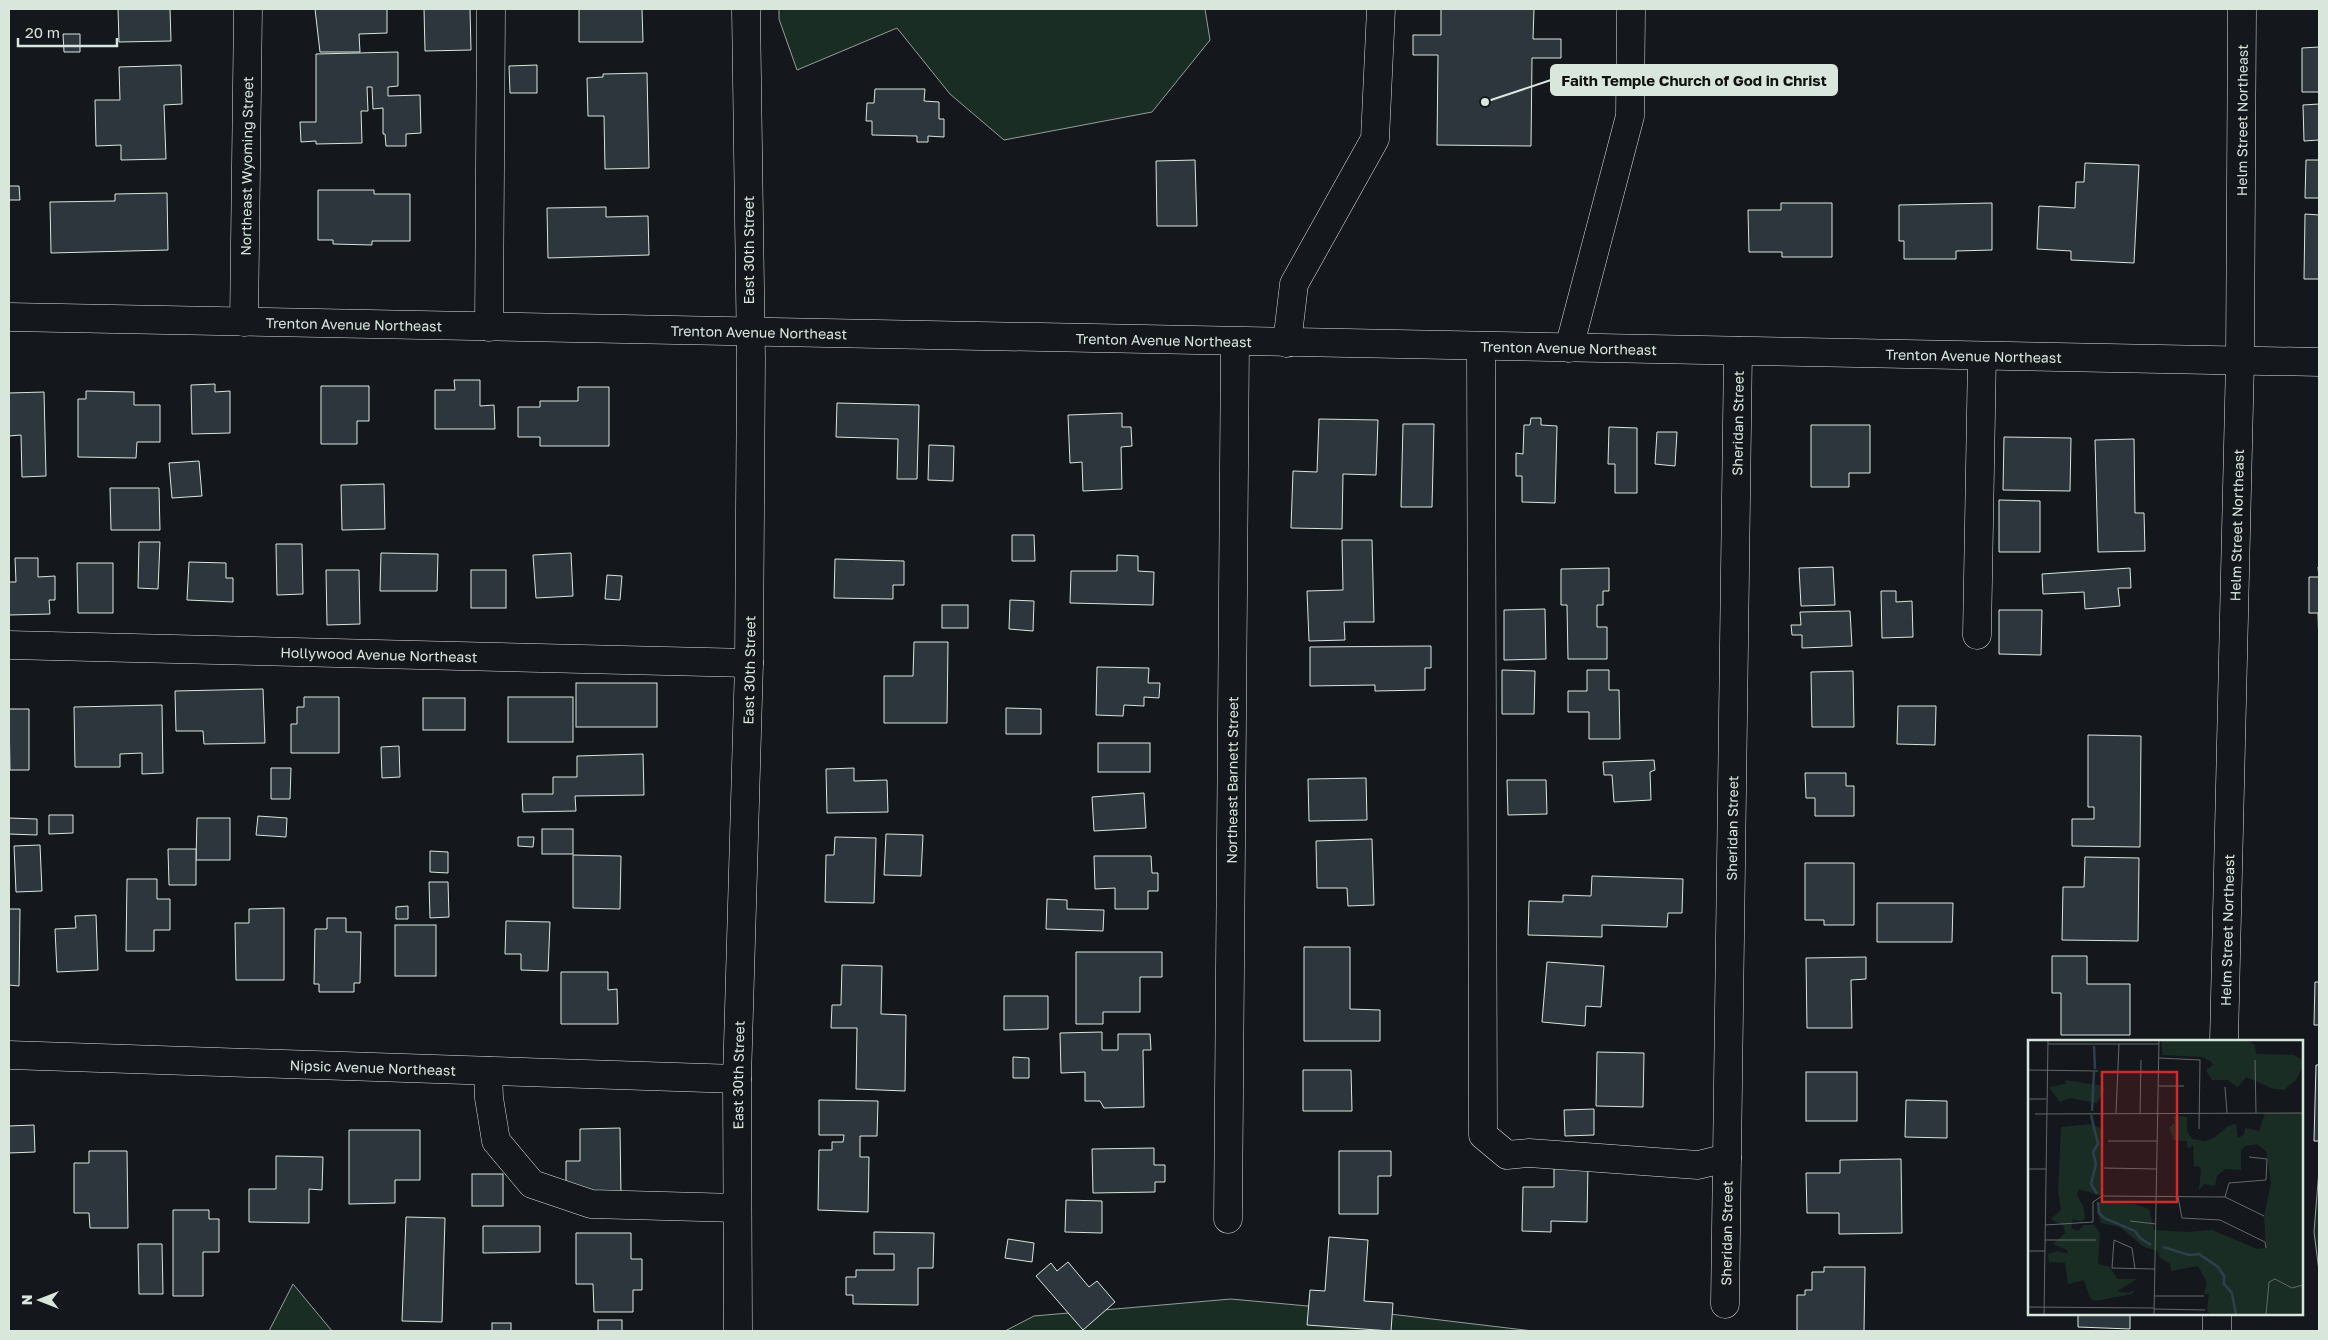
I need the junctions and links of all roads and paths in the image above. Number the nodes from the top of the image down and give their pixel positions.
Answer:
1 (248, 9) edge
2 (491, 9) edge
3 (746, 9) edge
4 (1381, 9) edge
5 (1630, 9) edge
6 (2242, 9) edge
7 (9, 317) edge
8 (244, 322) junction
9 (489, 327) junction
10 (749, 332) junction
11 (1235, 342) junction
12 (1287, 343) junction
13 (1482, 346) junction
14 (1570, 348) junction
15 (1738, 351) junction
16 (1982, 356) junction
17 (2240, 361) junction
18 (2319, 362) edge
19 (1977, 635) dead end
20 (9, 645) edge
21 (750, 663) junction
22 (2224, 1040) edge
23 (9, 1055) edge
24 (488, 1071) junction
25 (737, 1079) junction
26 (1728, 1158) junction
27 (737, 1208) junction
28 (1228, 1219) dead end
29 (1725, 1304) dead end
30 (2217, 1315) edge
31 (738, 1331) edge
32 (2217, 1331) edge

1 - 8 street, Northeast Wyoming Street
2 - 9 street
3 - 10 street, East 30th Street
4 - 12 street
5 - 14 street
6 - 17 street, Helm Street Northeast
7 - 8 street, Trenton Avenue Northeast
8 - 9 street, Trenton Avenue Northeast
9 - 10 street, Trenton Avenue Northeast
10 - 11 street, Trenton Avenue Northeast
10 - 21 street, East 30th Street
11 - 12 street, Trenton Avenue Northeast
11 - 28 street, Northeast Barnett Street
12 - 13 street, Trenton Avenue Northeast
13 - 14 street, Trenton Avenue Northeast
13 - 26 street
14 - 15 street, Trenton Avenue Northeast
15 - 16 street, Trenton Avenue Northeast
15 - 26 street, Sheridan Street
16 - 17 street, Trenton Avenue Northeast
16 - 19 street
17 - 18 street, Trenton Avenue Northeast
17 - 22 street, Helm Street Northeast
20 - 21 street, Hollywood Avenue Northeast
21 - 25 street, East 30th Street
23 - 24 street, Nipsic Avenue Northeast
24 - 25 street, Nipsic Avenue Northeast
24 - 27 street
25 - 27 street, East 30th Street
26 - 29 street, Sheridan Street
27 - 31 street, East 30th Street
30 - 32 street

